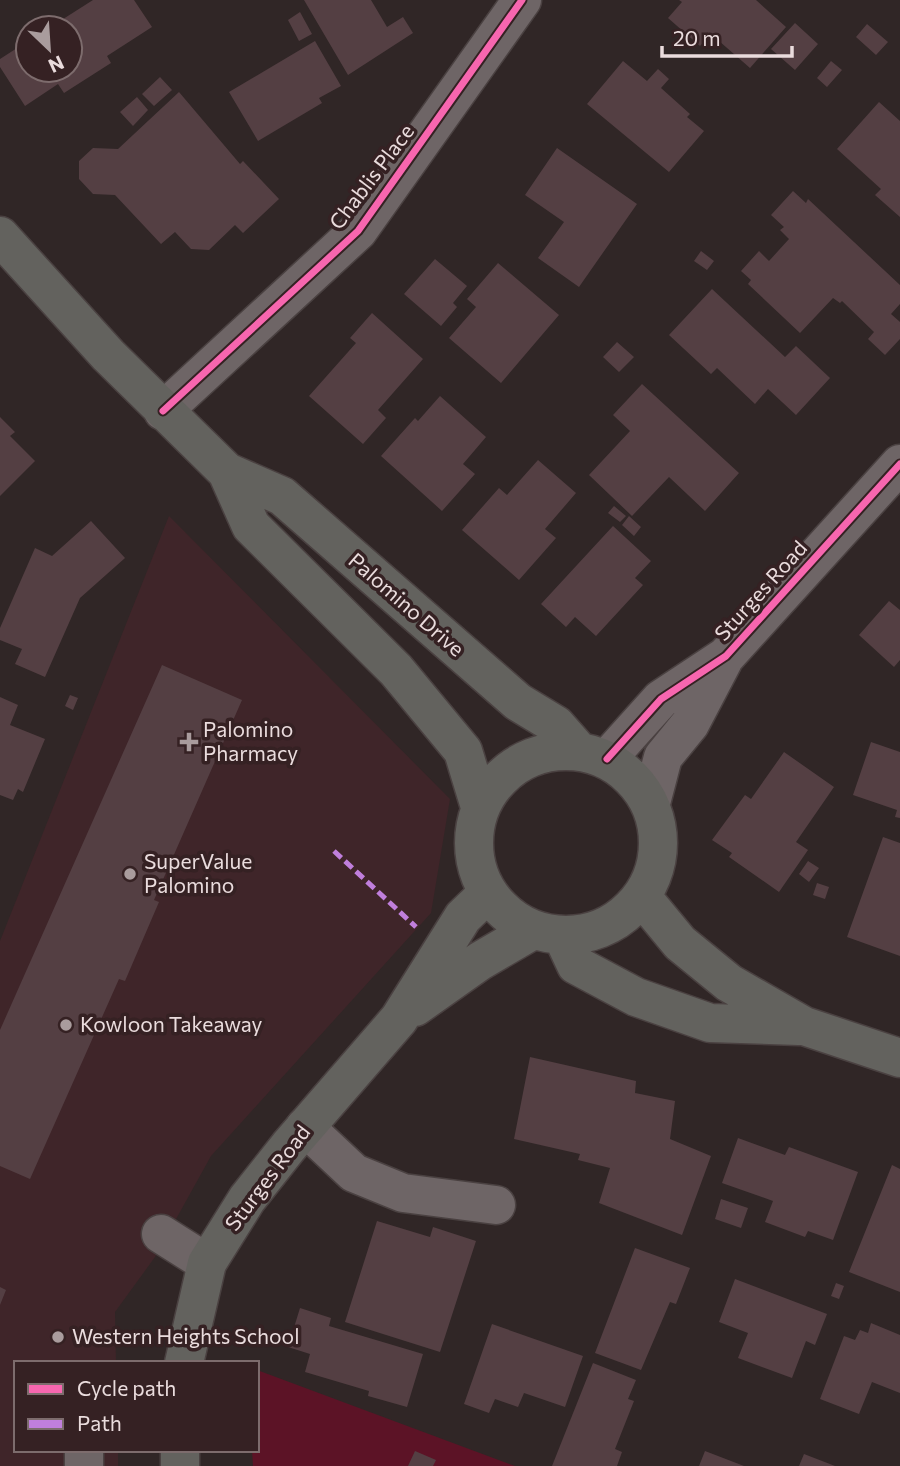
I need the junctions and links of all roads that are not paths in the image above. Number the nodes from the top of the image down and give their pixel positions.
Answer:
1 (522, 0) edge
2 (0, 236) edge
3 (163, 411) junction
4 (900, 464) edge
5 (227, 472) junction
6 (726, 656) junction
7 (592, 755) junction
8 (650, 803) junction
9 (480, 807) junction
10 (488, 893) junction
11 (642, 897) junction
12 (548, 933) junction
13 (399, 1019) junction
14 (804, 1026) junction
15 (900, 1058) edge
16 (305, 1127) junction
17 (496, 1205) dead end
18 (161, 1234) dead end
19 (207, 1263) junction
20 (184, 1361) edge

1 - 3 street, Chablis Place
2 - 3 main road, Palomino Drive
3 - 5 main road, Palomino Drive
4 - 6 street, Sturges Road
5 - 7 main road, Palomino Drive
5 - 9 main road, Palomino Drive
6 - 7 street, Sturges Road
6 - 8 street, Sturges Road
7 - 8 main road
7 - 9 main road
8 - 11 main road
9 - 10 main road
10 - 12 main road
10 - 13 main road, Sturges Road
11 - 12 main road
11 - 14 main road
12 - 13 main road, Sturges Road
12 - 14 main road
13 - 16 main road, Sturges Road
14 - 15 main road
16 - 17 street
16 - 19 main road, Sturges Road
18 - 19 street
19 - 20 main road, Sturges Road

